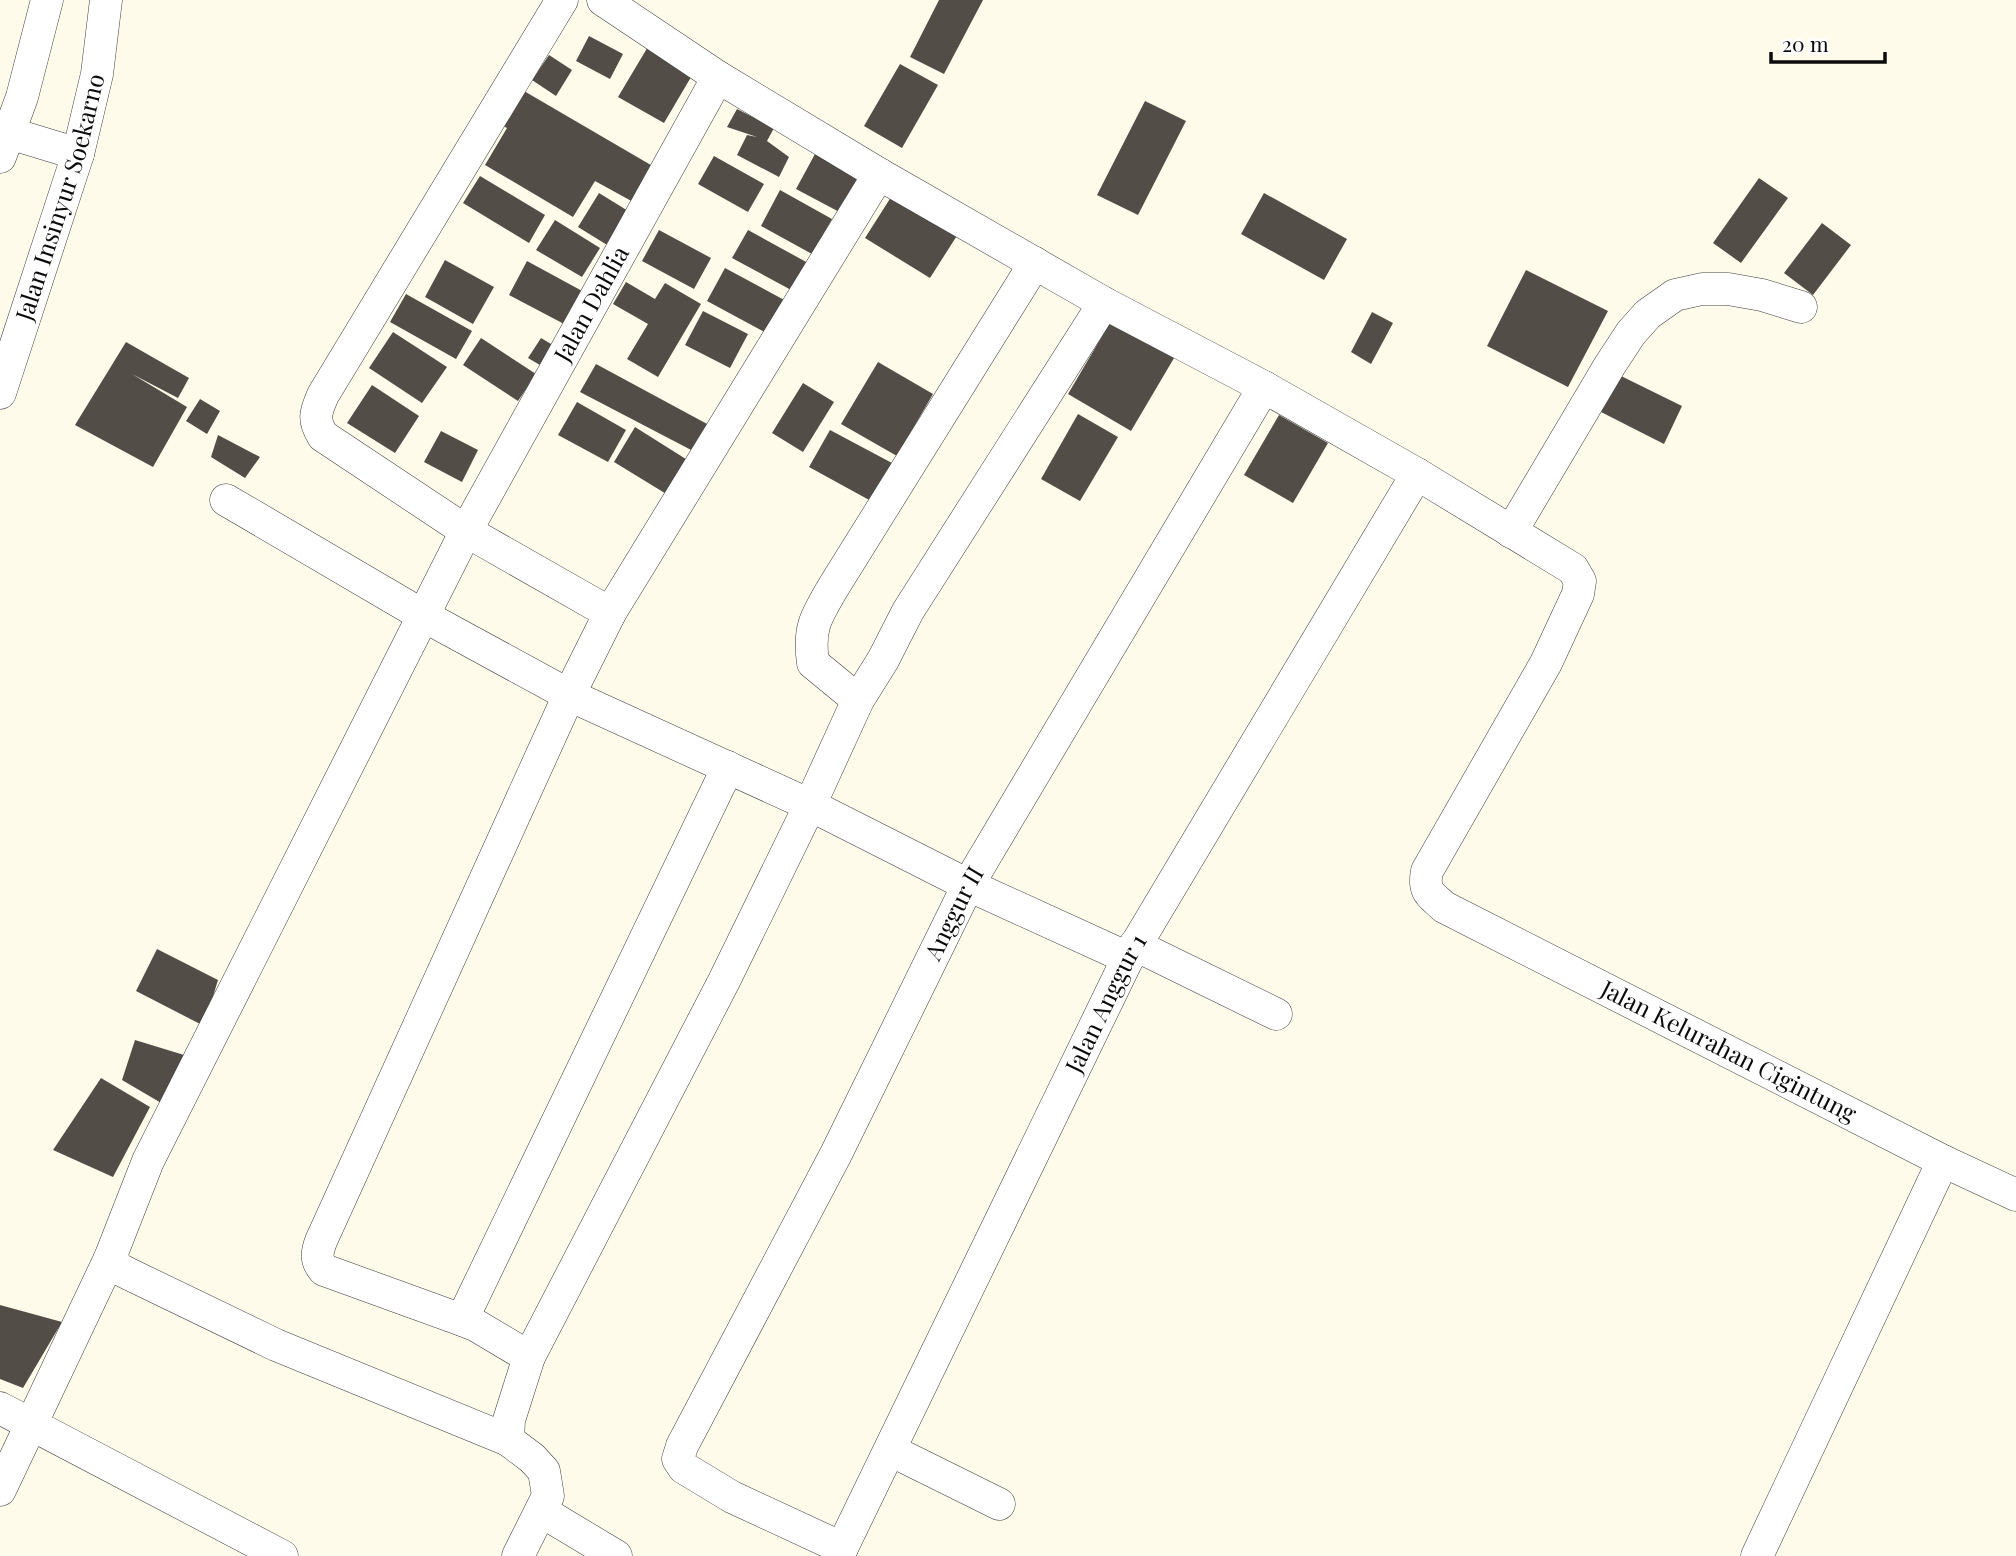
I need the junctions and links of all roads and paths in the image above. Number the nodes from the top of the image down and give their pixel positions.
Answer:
1 (47, 0) edge
2 (106, 0) edge
3 (562, 0) edge
4 (603, 0) edge
5 (718, 77) junction
6 (4, 146) edge
7 (78, 154) junction
8 (879, 174) junction
9 (1035, 263) junction
10 (1104, 303) junction
11 (1801, 307) dead end
12 (1264, 387) junction
13 (0, 393) edge
14 (1417, 474) junction
15 (226, 500) dead end
16 (466, 531) junction
17 (1511, 532) junction
18 (610, 613) junction
19 (424, 616) junction
20 (569, 695) junction
21 (858, 700) junction
22 (728, 767) junction
23 (810, 805) junction
24 (968, 885) junction
25 (1131, 951) junction
26 (1276, 1014) dead end
27 (1942, 1161) junction
28 (2016, 1195) edge
29 (110, 1258) junction
30 (462, 1320) junction
31 (529, 1357) junction
32 (0, 1408) edge
33 (30, 1425) junction
34 (508, 1440) junction
35 (890, 1450) junction
36 (0, 1490) edge
37 (999, 1504) dead end
38 (541, 1511) junction
39 (840, 1552) edge
40 (282, 1556) edge
41 (518, 1556) edge
42 (616, 1556) edge
43 (1757, 1556) edge

1 - 6 street
2 - 7 street, Jalan Insinyur Soekarno
3 - 16 street
4 - 5 street
5 - 8 street
5 - 16 street, Jalan Dahlia
6 - 7 street
7 - 13 street, Jalan Insinyur Soekarno
8 - 9 street
8 - 18 street
9 - 10 street
9 - 21 street
10 - 12 street
10 - 21 street
11 - 17 street
12 - 14 street
12 - 24 street, Anggur II
14 - 17 street
14 - 25 street, Jalan Anggur 1
15 - 19 street
16 - 18 street
16 - 19 street, Jalan Dahlia
17 - 27 street, Jalan Kelurahan Cigintung
18 - 20 street
19 - 20 street
19 - 29 street, Jalan Dahlia
20 - 22 street
20 - 30 street
21 - 23 street
22 - 23 street
22 - 30 street
23 - 24 street
23 - 31 street
24 - 25 street
24 - 39 street, Anggur II
25 - 26 street
25 - 35 street, Jalan Anggur 1
27 - 28 street, Jalan Kelurahan Cigintung
27 - 43 street
29 - 33 street, Jalan Dahlia
29 - 34 street
30 - 31 street
31 - 34 street
32 - 33 street
33 - 36 street, Jalan Dahlia
33 - 40 street
34 - 38 street
35 - 37 street
35 - 39 street, Jalan Anggur 1
38 - 41 street
38 - 42 street

